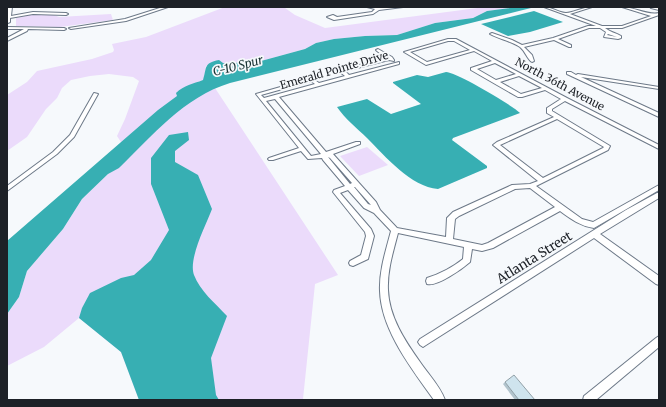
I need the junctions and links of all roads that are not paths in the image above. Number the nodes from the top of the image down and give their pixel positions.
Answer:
1 (10, 7) edge
2 (166, 7) edge
3 (369, 7) edge
4 (401, 7) edge
5 (546, 7) edge
6 (590, 7) edge
7 (624, 7) edge
8 (652, 7) edge
9 (138, 9) dead end
10 (378, 9) junction
11 (659, 9) edge
12 (66, 14) dead end
13 (567, 14) junction
14 (659, 14) edge
15 (141, 16) junction
16 (653, 16) junction
17 (9, 17) junction
18 (336, 18) dead end
19 (659, 18) edge
20 (7, 24) edge
21 (600, 26) junction
22 (7, 28) edge
23 (27, 29) junction
24 (609, 33) dead end
25 (492, 34) dead end
26 (554, 38) junction
27 (7, 40) edge
28 (522, 46) junction
29 (570, 46) dead end
30 (378, 50) dead end
31 (474, 50) junction
32 (390, 58) junction
33 (496, 61) junction
34 (532, 62) dead end
35 (520, 74) junction
36 (349, 77) junction
37 (496, 82) junction
38 (318, 85) junction
39 (546, 88) junction
40 (659, 88) edge
41 (96, 94) dead end
42 (276, 97) junction
43 (565, 99) junction
44 (264, 100) junction
45 (659, 115) edge
46 (558, 118) junction
47 (358, 143) dead end
48 (659, 147) edge
49 (303, 149) junction
50 (325, 155) junction
51 (271, 159) dead end
52 (543, 181) junction
53 (353, 185) junction
54 (531, 186) junction
55 (659, 186) edge
56 (7, 189) edge
57 (659, 195) edge
58 (560, 208) junction
59 (395, 230) junction
60 (595, 234) junction
61 (449, 242) junction
62 (468, 246) junction
63 (353, 263) dead end
64 (430, 281) dead end
65 (659, 281) edge
66 (659, 341) edge
67 (423, 342) dead end
68 (440, 400) edge
69 (588, 400) edge

1 - 17 street
2 - 15 street
3 - 10 street
4 - 10 street
5 - 13 street
6 - 13 street
7 - 16 street
8 - 11 street
9 - 15 street
10 - 18 street
12 - 17 street
13 - 21 street
14 - 16 street
15 - 23 street
16 - 19 street
16 - 21 street
17 - 20 street
21 - 24 street
21 - 26 street
22 - 23 street
23 - 27 street
25 - 28 street
26 - 28 street
26 - 29 street
28 - 34 street
30 - 32 street
31 - 31 street, North 36th Avenue
31 - 33 street, North 36th Avenue
32 - 36 street
32 - 36 street, Emerald Pointe Drive
33 - 35 street, North 36th Avenue
33 - 37 street
35 - 37 street
35 - 39 street, North 36th Avenue
36 - 38 street, Emerald Pointe Drive
37 - 39 street
38 - 42 street, Emerald Pointe Drive
38 - 44 street
39 - 43 street, North 36th Avenue
40 - 45 street
41 - 56 street
42 - 44 street, Emerald Pointe Drive
42 - 50 street, Emerald Pointe Drive
43 - 46 street
43 - 48 street, North 36th Avenue
44 - 49 street
46 - 52 street
46 - 52 street
47 - 50 street
49 - 50 street
49 - 51 street
50 - 53 street, Emerald Pointe Drive
52 - 54 street
53 - 59 street, Emerald Pointe Drive
53 - 63 street
54 - 58 street
54 - 61 street
55 - 58 street
57 - 60 street, Atlanta Street
58 - 62 street
59 - 61 street
59 - 68 street
60 - 65 street
60 - 67 street, Atlanta Street
61 - 62 street
62 - 64 street
66 - 69 street

